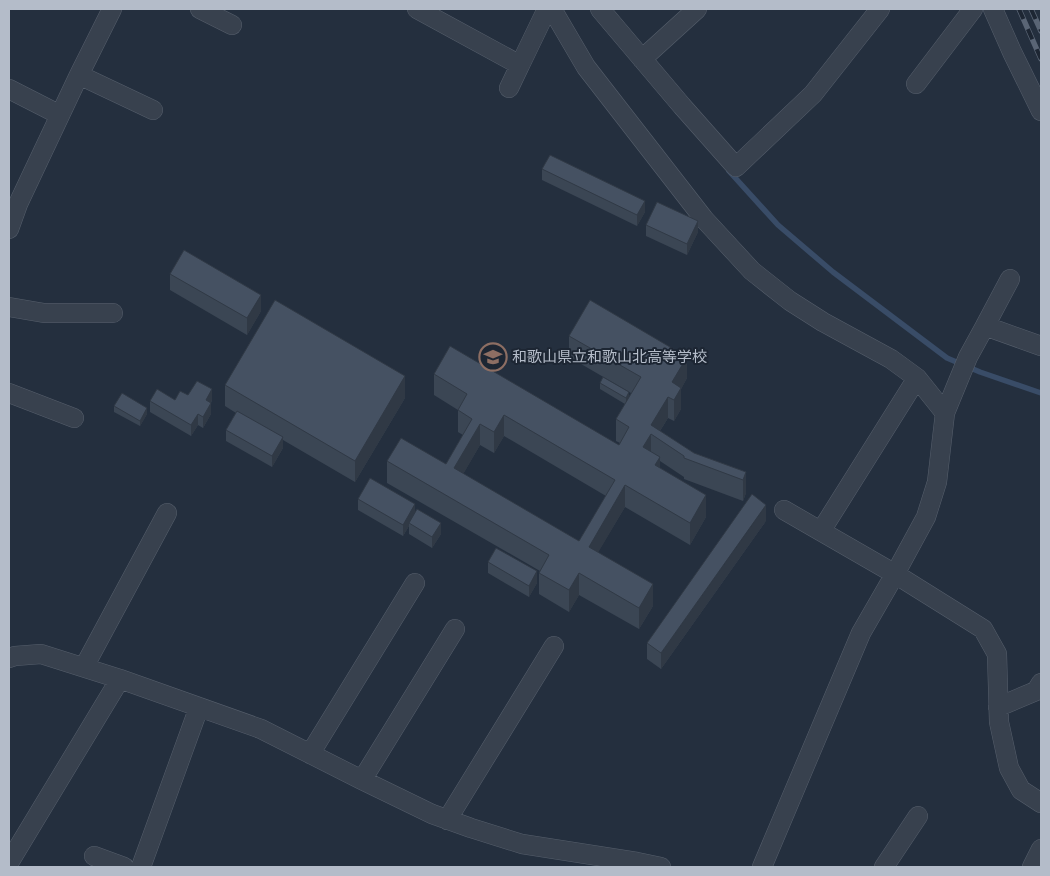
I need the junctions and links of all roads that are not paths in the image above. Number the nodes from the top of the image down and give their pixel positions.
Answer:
1 (112, 9) edge
2 (200, 9) edge
3 (417, 9) edge
4 (548, 9) edge
5 (552, 9) edge
6 (600, 9) edge
7 (697, 9) edge
8 (880, 9) edge
9 (973, 9) edge
10 (993, 9) edge
11 (232, 25) dead end
12 (642, 59) junction
13 (520, 65) junction
14 (79, 75) junction
15 (916, 84) dead end
16 (509, 88) dead end
17 (9, 89) edge
18 (153, 110) dead end
19 (1041, 112) edge
20 (60, 115) junction
21 (9, 228) edge
22 (1010, 279) dead end
23 (9, 307) edge
24 (112, 313) dead end
25 (985, 326) junction
26 (1041, 346) edge
27 (917, 378) junction
28 (9, 393) edge
29 (946, 413) junction
30 (74, 418) dead end
31 (784, 510) dead end
32 (168, 513) dead end
33 (821, 531) junction
34 (895, 574) junction
35 (415, 583) dead end
36 (455, 629) dead end
37 (554, 646) dead end
38 (9, 658) edge
39 (84, 667) junction
40 (120, 679) junction
41 (1041, 684) edge
42 (199, 707) junction
43 (998, 707) junction
44 (310, 754) junction
45 (362, 780) junction
46 (1041, 803) edge
47 (918, 816) dead end
48 (447, 820) junction
49 (1041, 849) edge
50 (94, 856) dead end
51 (10, 860) edge
52 (124, 867) edge
53 (141, 867) edge
54 (661, 867) edge
55 (762, 867) edge
56 (884, 867) edge
57 (1032, 867) edge

1 - 14 street
2 - 11 street
3 - 13 street
4 - 13 street
5 - 27 street
6 - 12 street
7 - 12 street
8 - 12 street
9 - 15 street
10 - 19 street
13 - 16 street
14 - 18 street
14 - 20 street
17 - 20 street
20 - 21 street
22 - 25 street
23 - 24 street
25 - 26 street
25 - 29 street
27 - 29 street
27 - 33 street
28 - 30 street
29 - 34 street
31 - 33 street
32 - 39 street
33 - 34 street
34 - 43 street
34 - 55 street
35 - 44 street
36 - 45 street
37 - 48 street
38 - 39 street
39 - 40 street
40 - 42 street
40 - 51 street
41 - 43 street
42 - 44 street
42 - 53 street
43 - 46 street
44 - 45 street
45 - 48 street
47 - 56 street
48 - 54 street
49 - 57 street
50 - 52 street

